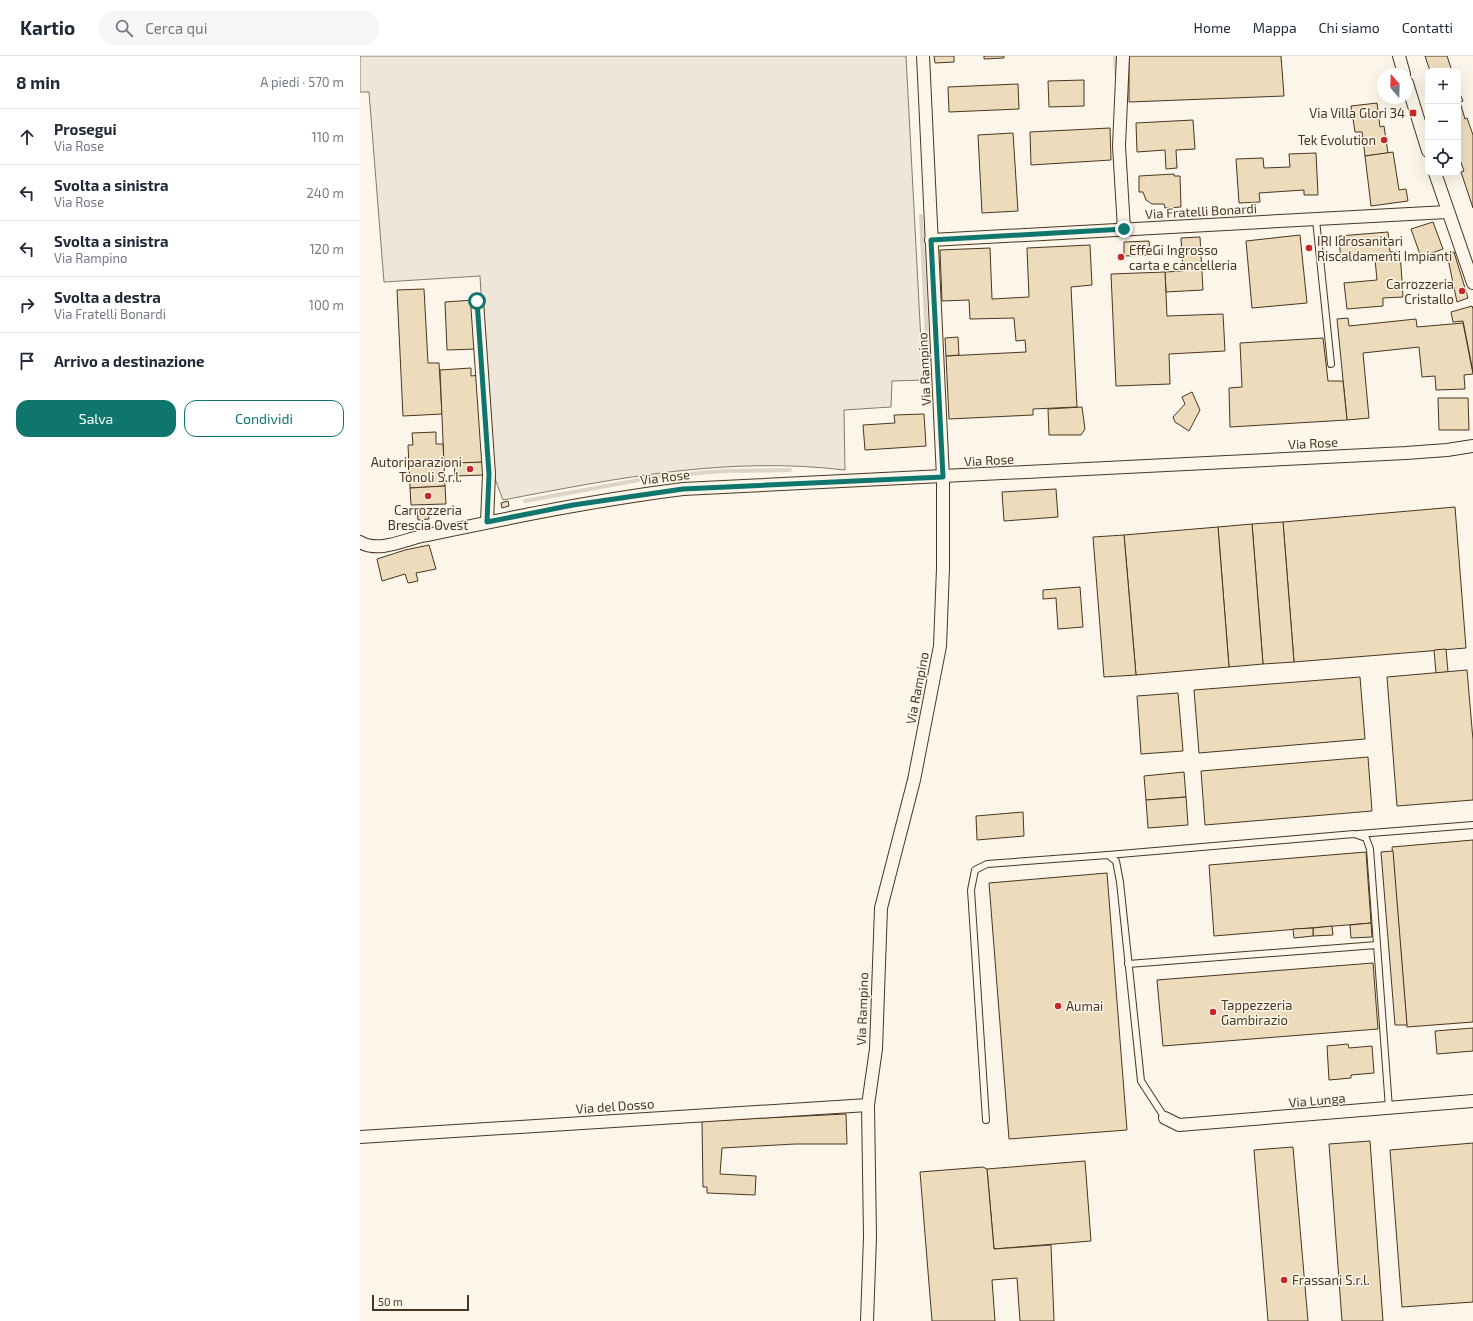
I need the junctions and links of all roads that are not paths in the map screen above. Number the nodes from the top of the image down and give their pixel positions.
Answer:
1 (923, 56) edge
2 (1123, 56) edge
3 (1399, 56) edge
4 (1402, 68) edge
5 (1413, 102) edge
6 (1425, 141) edge
7 (1436, 176) edge
8 (1447, 212) junction
9 (1316, 220) junction
10 (1124, 229) junction
11 (931, 240) junction
12 (1473, 283) edge
13 (477, 301) dead end
14 (1331, 364) dead end
15 (1473, 446) edge
16 (1447, 450) junction
17 (1473, 453) edge
18 (943, 477) junction
19 (487, 522) junction
20 (360, 542) edge
21 (1473, 825) edge
22 (1354, 834) junction
23 (1108, 855) junction
24 (1377, 945) junction
25 (1128, 964) junction
26 (1473, 1101) edge
27 (868, 1105) junction
28 (1389, 1108) junction
29 (1165, 1118) joint
30 (986, 1120) dead end
31 (362, 1136) edge
32 (867, 1321) edge

1 - 11 street, Via Rampino
2 - 10 street
3 - 4 street
5 - 6 street
7 - 8 street
8 - 9 street, Via Fratelli Bonardi
8 - 12 street
9 - 10 street, Via Fratelli Bonardi
9 - 14 lane
10 - 11 street, Via Fratelli Bonardi
11 - 18 street, Via Rampino
13 - 19 street
15 - 16 street, Via Rose
16 - 17 street, Via Rose
16 - 18 street, Via Rose
18 - 19 street, Via Rose
18 - 27 street, Via Rampino
19 - 20 street, Via Rose
21 - 22 lane
22 - 23 lane
22 - 24 lane
23 - 25 lane
23 - 30 lane
24 - 25 lane
24 - 28 lane
25 - 29 lane
26 - 28 street, Via Lunga
27 - 31 street, Via del Dosso
27 - 32 street, Via Rampino
28 - 29 street, Via Lunga

